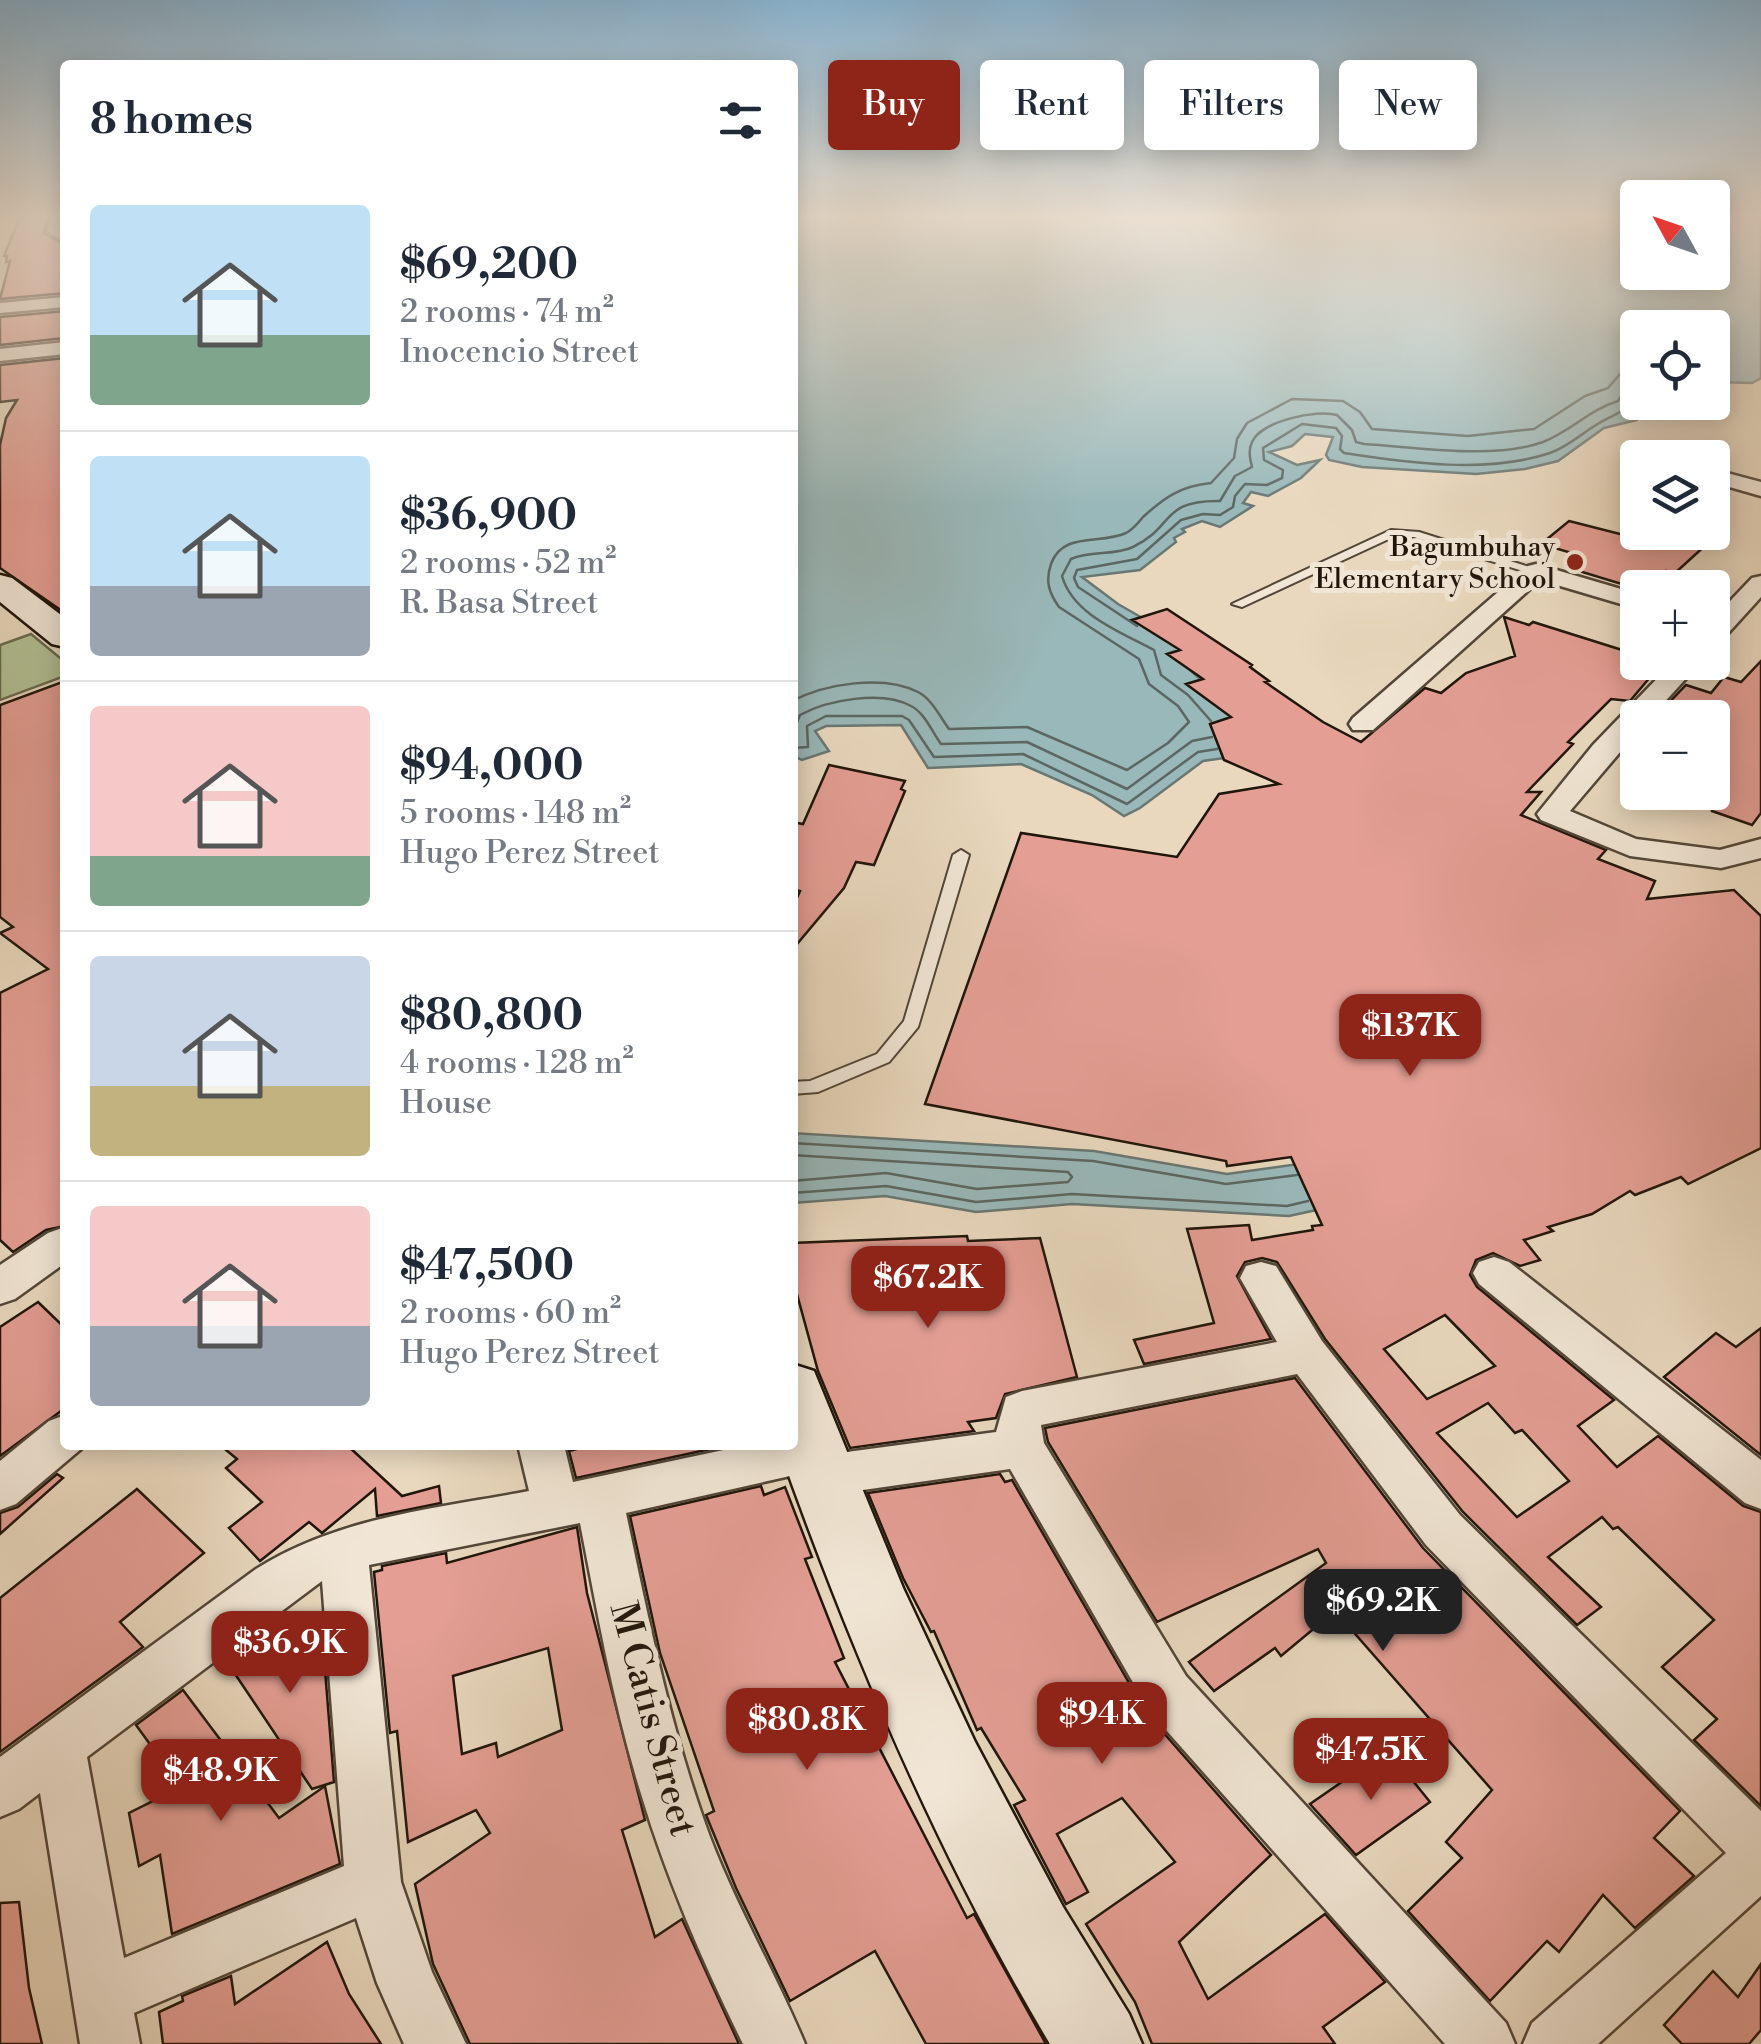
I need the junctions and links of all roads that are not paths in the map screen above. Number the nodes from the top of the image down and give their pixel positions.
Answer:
1 (60, 349) edge
2 (0, 355) edge
3 (1730, 480) edge
4 (1761, 489) edge
5 (1536, 571) junction
6 (1761, 583) edge
7 (0, 584) edge
8 (1620, 597) edge
9 (1238, 604) dead end
10 (14, 612) edge
11 (1730, 614) edge
12 (60, 634) edge
13 (1671, 680) edge
14 (1363, 724) dead end
15 (1761, 848) edge
16 (960, 855) dead end
17 (798, 1087) edge
18 (60, 1245) edge
19 (1494, 1273) dead end
20 (1261, 1278) dead end
21 (0, 1287) edge
22 (1307, 1354) junction
23 (808, 1439) edge
24 (60, 1440) edge
25 (1022, 1448) junction
26 (544, 1450) edge
27 (768, 1450) edge
28 (0, 1488) edge
29 (1761, 1488) edge
30 (578, 1503) junction
31 (343, 1548) junction
32 (60, 1746) junction
33 (0, 1790) edge
34 (1761, 1839) edge
35 (1761, 1859) edge
36 (372, 1882) junction
37 (106, 2020) edge
38 (436, 2044) edge
39 (775, 2044) edge
40 (1099, 2044) edge
41 (1485, 2044) edge
42 (1553, 2044) edge

1 - 2 street
3 - 4 street
5 - 8 street
5 - 9 lane
5 - 14 street
6 - 11 street
7 - 10 main road
10 - 12 main road
13 - 15 street
16 - 17 lane
18 - 21 street
19 - 29 street
20 - 22 street
22 - 25 street
22 - 34 street
23 - 25 street
23 - 40 main road
24 - 28 street
25 - 41 street
26 - 30 street, M Catis Street
27 - 30 street
30 - 31 street
30 - 39 street, M Catis Street
31 - 32 street
31 - 36 street
32 - 33 street
32 - 37 street
35 - 42 street
36 - 37 street
36 - 38 street

